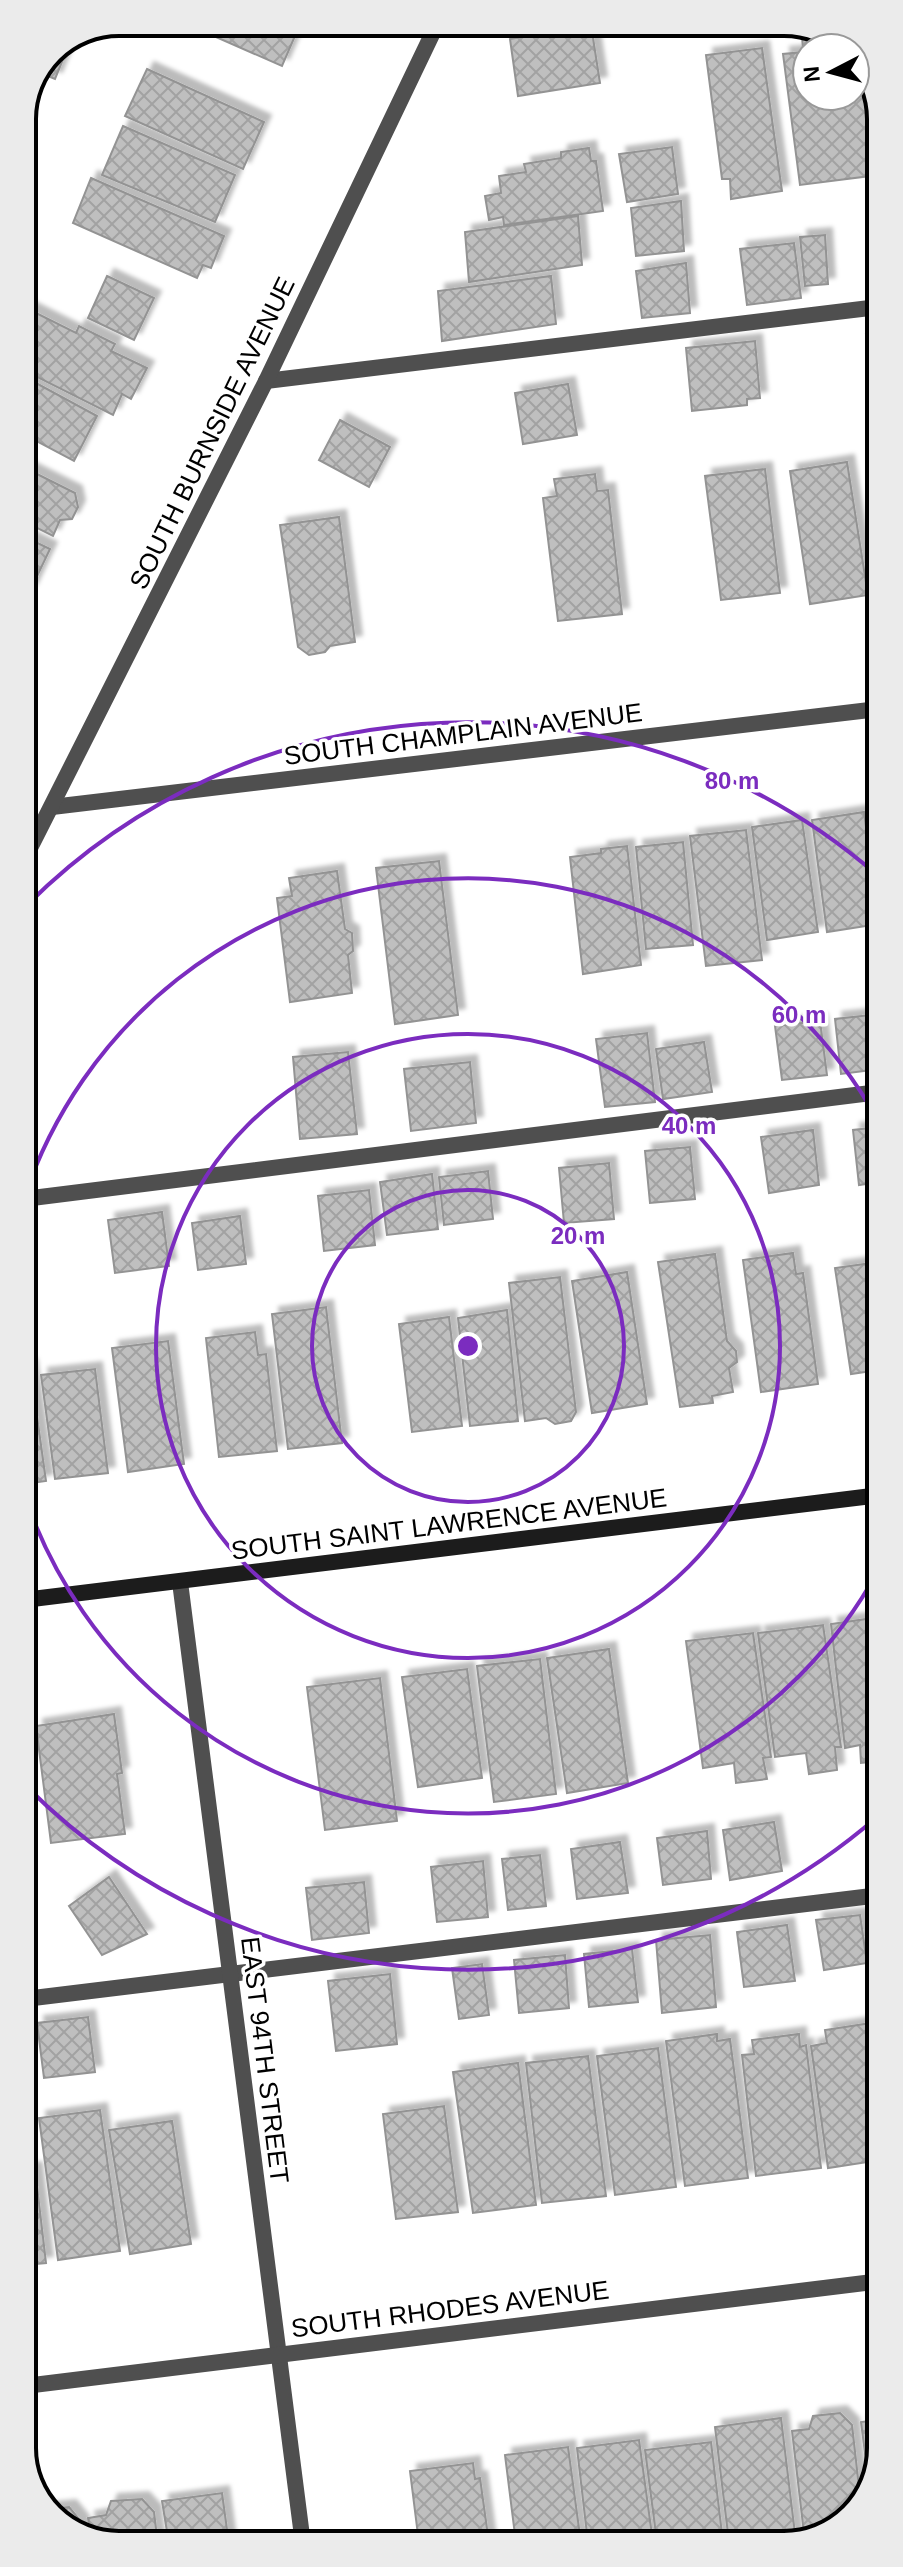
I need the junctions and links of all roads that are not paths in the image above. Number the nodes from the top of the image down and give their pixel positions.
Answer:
1 (431, 36) edge
2 (867, 308) edge
3 (266, 381) junction
4 (867, 710) edge
5 (52, 807) junction
6 (36, 837) edge
7 (867, 1094) edge
8 (36, 1197) edge
9 (867, 1497) edge
10 (180, 1582) junction
11 (36, 1599) edge
12 (867, 1897) edge
13 (230, 1975) junction
14 (36, 1998) edge
15 (867, 2283) edge
16 (278, 2354) junction
17 (36, 2385) edge
18 (301, 2531) edge

1 - 3 street, SOUTH BURNSIDE AVENUE
2 - 3 street
3 - 5 street, SOUTH BURNSIDE AVENUE
4 - 5 street, SOUTH CHAMPLAIN AVENUE
5 - 6 street, SOUTH BURNSIDE AVENUE
7 - 8 street
9 - 10 street, SOUTH SAINT LAWRENCE AVENUE
10 - 11 street, SOUTH SAINT LAWRENCE AVENUE
10 - 13 street, EAST 94TH STREET
12 - 13 street
13 - 14 street
13 - 16 street, EAST 94TH STREET
15 - 16 street, SOUTH RHODES AVENUE
16 - 17 street, SOUTH RHODES AVENUE
16 - 18 street, EAST 94TH STREET

